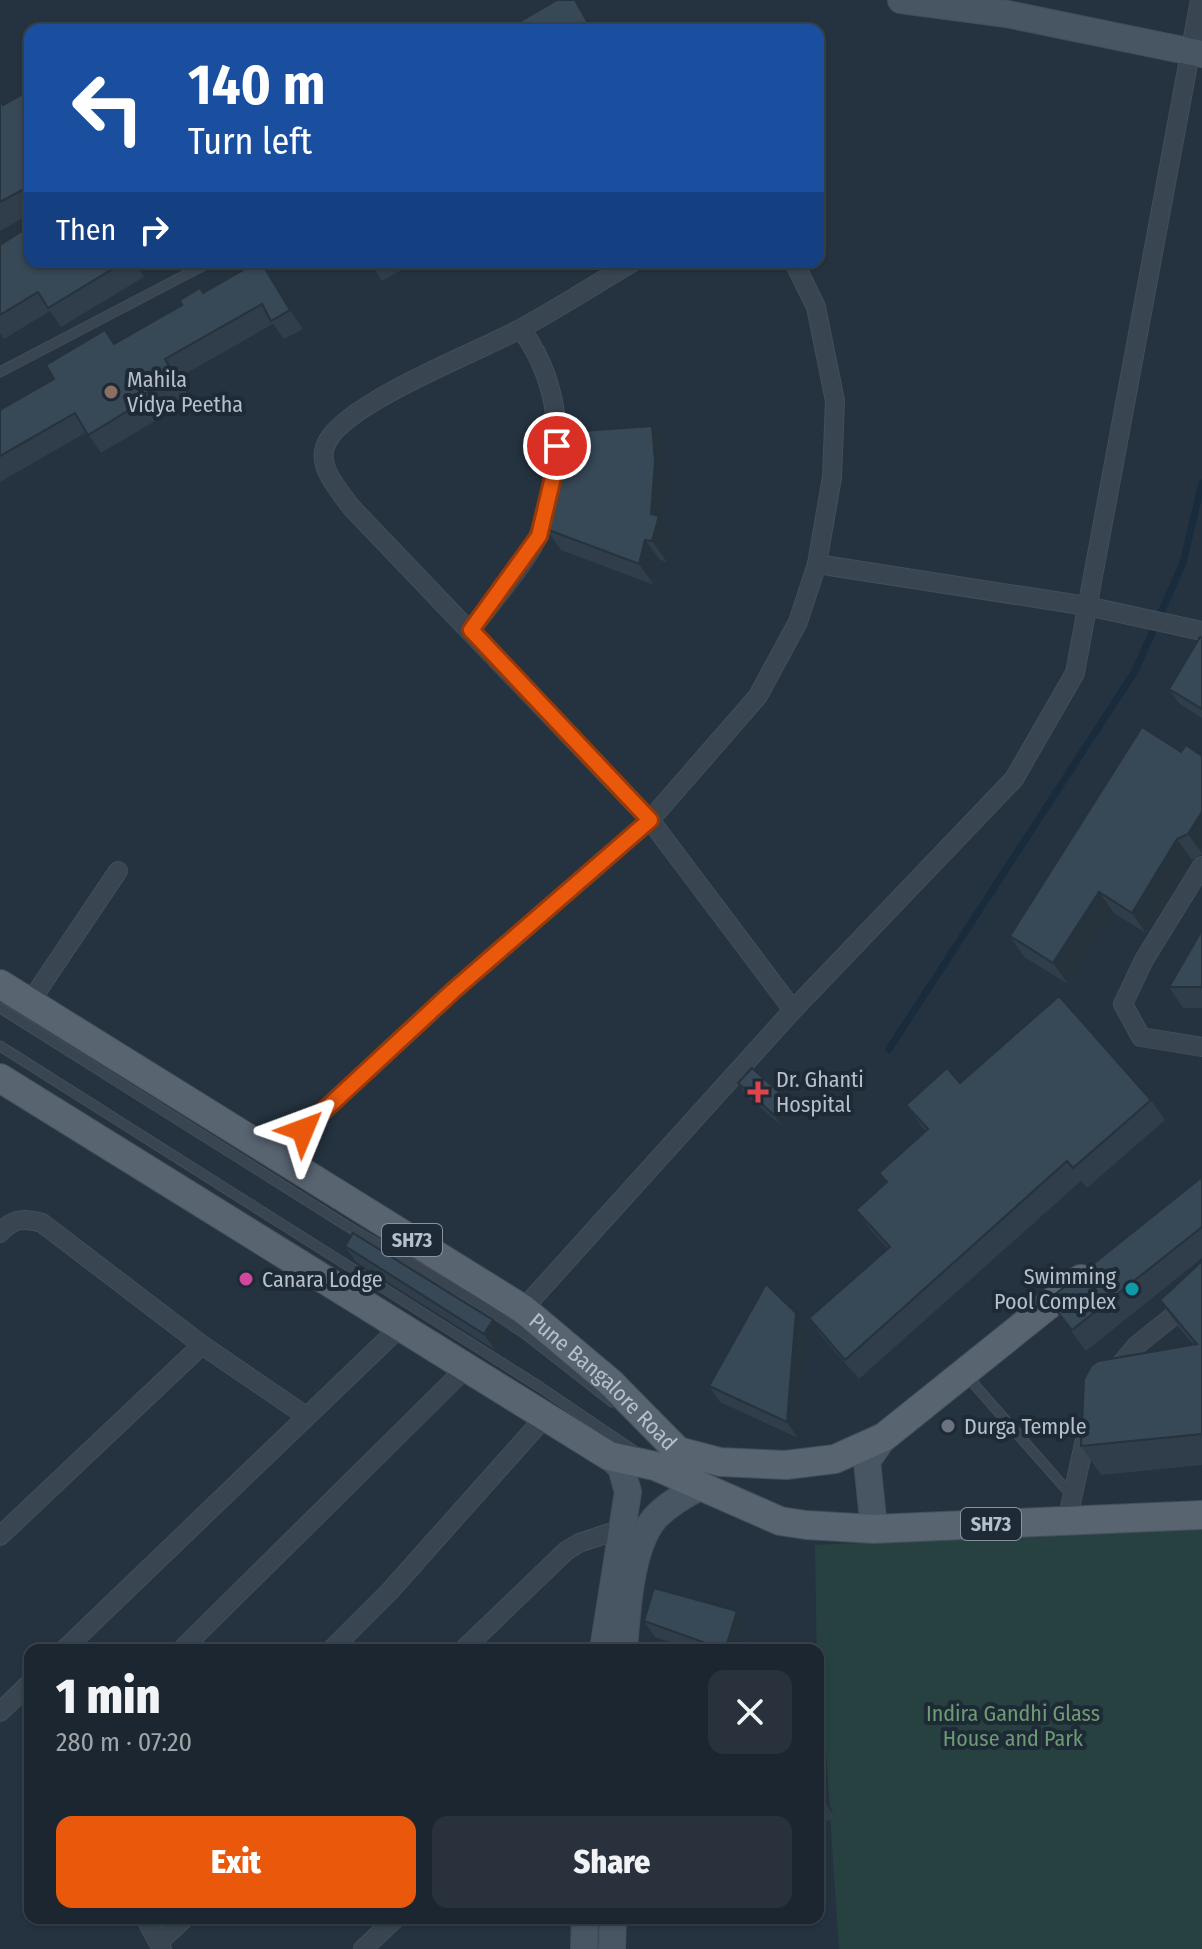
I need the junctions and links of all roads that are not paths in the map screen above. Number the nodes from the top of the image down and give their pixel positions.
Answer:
1 (901, 0) edge
2 (1200, 0) edge
3 (1009, 7) edge
4 (1196, 53) edge
5 (199, 268) edge
6 (623, 268) edge
7 (797, 268) edge
8 (521, 329) junction
9 (0, 372) edge
10 (817, 564) junction
11 (1087, 606) junction
12 (471, 630) junction
13 (1202, 631) edge
14 (650, 820) junction
15 (1202, 866) edge
16 (118, 871) dead end
17 (0, 984) edge
18 (30, 1002) junction
19 (0, 1008) edge
20 (793, 1010) junction
21 (0, 1046) edge
22 (1202, 1047) edge
23 (0, 1078) edge
24 (277, 1154) junction
25 (0, 1233) edge
26 (1100, 1264) edge
27 (1202, 1293) edge
28 (523, 1309) junction
29 (399, 1328) junction
30 (202, 1345) junction
31 (465, 1369) junction
32 (964, 1373) junction
33 (1105, 1387) edge
34 (1091, 1410) edge
35 (306, 1416) junction
36 (544, 1418) junction
37 (884, 1437) junction
38 (609, 1456) junction
39 (666, 1458) junction
40 (701, 1486) junction
41 (1070, 1508) junction
42 (1202, 1515) edge
43 (624, 1528) junction
44 (874, 1529) junction
45 (0, 1536) edge
46 (628, 1558) junction
47 (70, 1644) edge
48 (187, 1644) edge
49 (337, 1644) edge
50 (469, 1644) edge
51 (605, 1644) edge
52 (624, 1644) edge
53 (24, 1689) edge
54 (0, 1712) edge
55 (148, 1924) edge
56 (180, 1924) edge
57 (390, 1924) edge
58 (585, 1924) edge
59 (613, 1924) edge
60 (161, 1946) edge
61 (363, 1949) edge
62 (584, 1949) edge
63 (612, 1949) edge

1 - 3 main road
2 - 4 street
3 - 4 main road
4 - 11 street
5 - 9 lane
6 - 8 street
7 - 10 street
8 - 12 street
8 - 12 street
10 - 11 street
10 - 14 street
11 - 13 street
11 - 20 street
12 - 14 street
14 - 20 street
14 - 24 street
15 - 22 street
16 - 18 street
17 - 18 main road, Pune Bangalore Road / SH73
18 - 24 main road, Pune Bangalore Road / SH73
19 - 39 lane
20 - 28 street
21 - 39 lane
23 - 29 main road, Pune Bangalore Road / SH73
24 - 28 main road, Pune Bangalore Road / SH73
25 - 30 street
26 - 32 main road, Pune Bangalore Road / SH73
27 - 33 street
28 - 39 main road, Pune Bangalore Road / SH73
29 - 31 main road, Pune Bangalore Road / SH73
29 - 35 street
30 - 35 street
30 - 45 street
31 - 36 main road, Pune Bangalore Road / SH73
31 - 48 street
32 - 37 main road, Pune Bangalore Road / SH73
32 - 41 lane
34 - 41 street
35 - 47 street
36 - 38 main road, Pune Bangalore Road / SH73
36 - 49 street
37 - 39 main road, Pune Bangalore Road / SH73
37 - 44 main road
38 - 39 main road, Pune Bangalore Road / SH73
38 - 43 main road
39 - 40 main road, Pune Bangalore Road / SH73
39 - 46 main road
40 - 44 main road, Pune Bangalore Road / SH73
40 - 46 main road
41 - 42 main road, SH73
41 - 44 main road, SH73
43 - 46 main road
43 - 50 street
46 - 51 main road
46 - 52 main road
53 - 54 street
55 - 60 street
56 - 60 street
57 - 61 street
58 - 62 main road
59 - 63 main road

